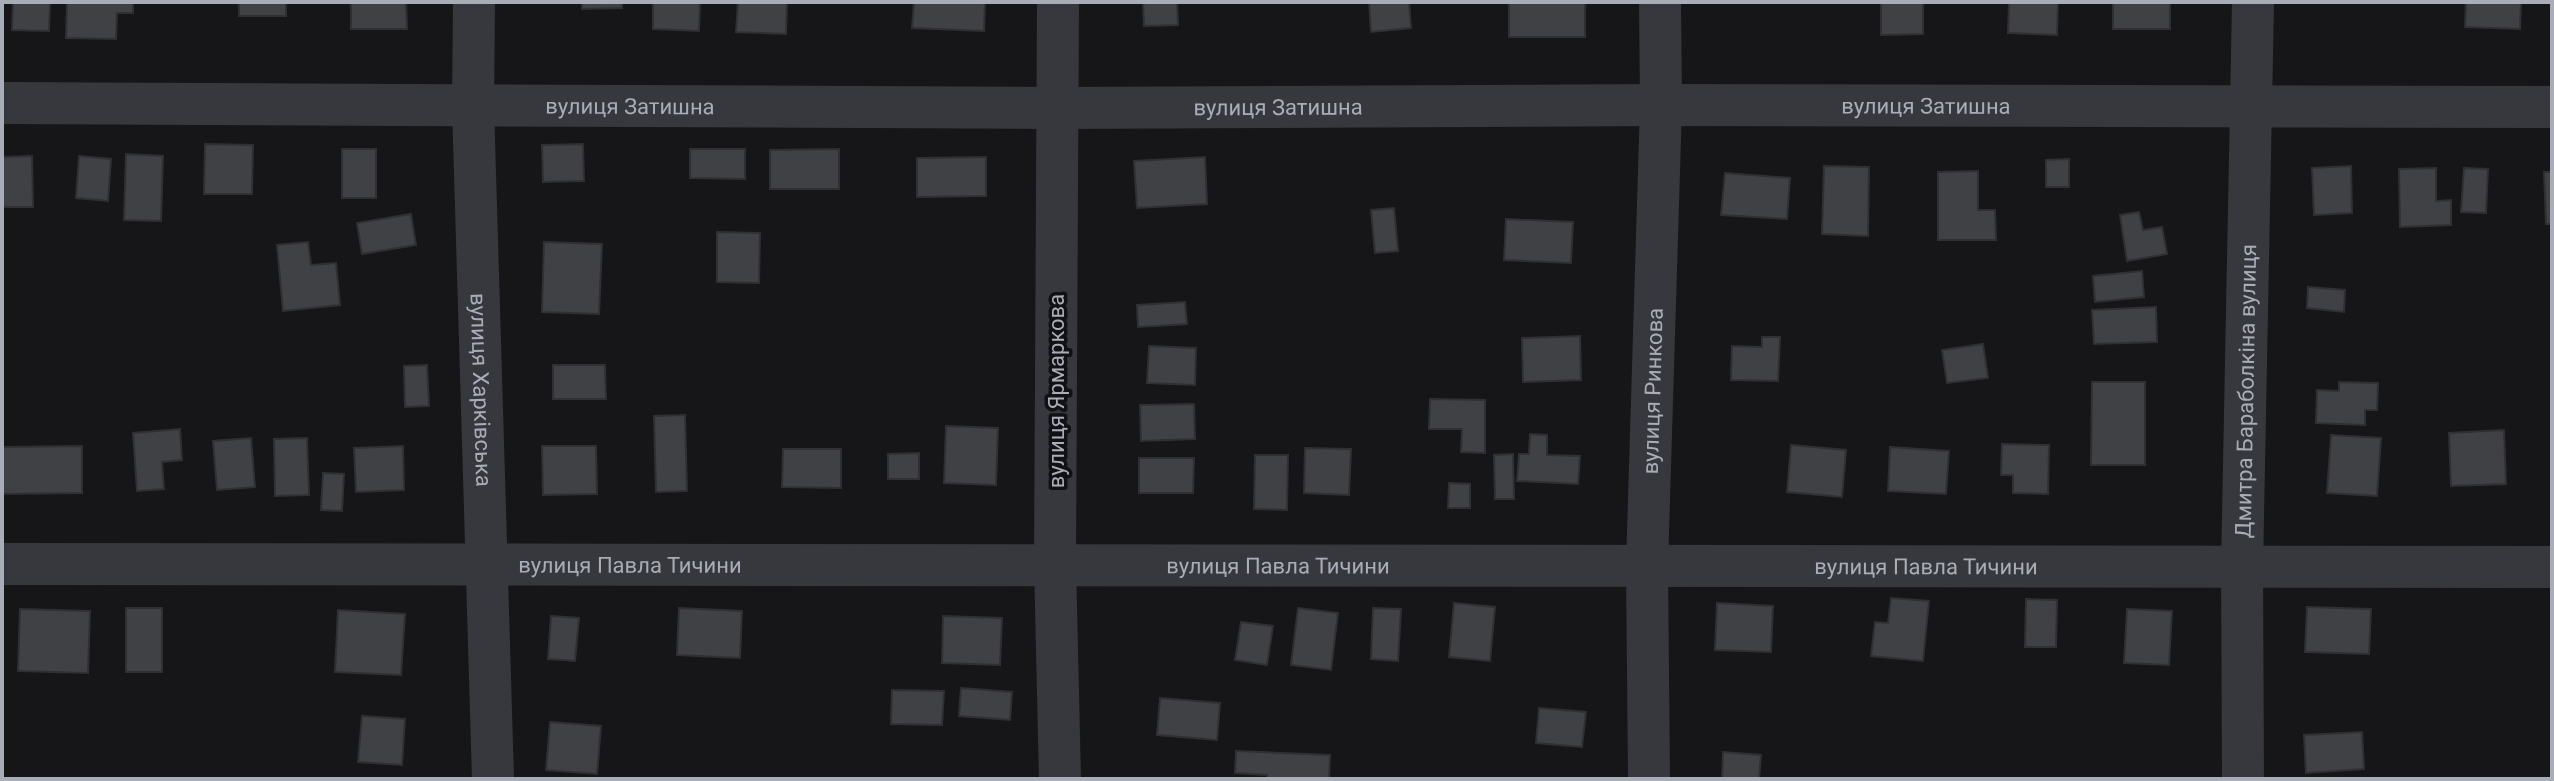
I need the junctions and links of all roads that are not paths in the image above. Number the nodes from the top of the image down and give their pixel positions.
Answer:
1 (474, 2) edge
2 (1058, 2) edge
3 (1660, 2) edge
4 (2253, 2) edge
5 (2, 103) edge
6 (1661, 105) junction
7 (2254, 105) junction
8 (473, 106) junction
9 (2552, 107) edge
10 (1056, 108) junction
11 (2, 564) edge
12 (489, 564) junction
13 (1055, 564) junction
14 (1647, 565) junction
15 (2552, 567) edge
16 (2242, 568) junction
17 (493, 779) edge
18 (1060, 779) edge
19 (1649, 779) edge
20 (2243, 779) edge

1 - 8 street, вулиця Харківська
2 - 10 street, вулиця Ярмаркова
3 - 6 street, вулиця Ринкова
4 - 7 street, Дмитра Бараболкіна вулиця
5 - 8 street, вулиця Затишна
6 - 7 street, вулиця Затишна
6 - 10 street, вулиця Затишна
6 - 14 street, вулиця Ринкова
7 - 9 street, вулиця Затишна
7 - 16 street, Дмитра Бараболкіна вулиця
8 - 10 street, вулиця Затишна
8 - 12 street, вулиця Харківська
10 - 13 street, вулиця Ярмаркова
11 - 12 street, вулиця Павла Тичини
12 - 13 street, вулиця Павла Тичини
12 - 17 street, вулиця Харківська
13 - 14 street, вулиця Павла Тичини
13 - 18 street, вулиця Ярмаркова
14 - 16 street, вулиця Павла Тичини
14 - 19 street, вулиця Ринкова
15 - 16 street, вулиця Павла Тичини
16 - 20 street, Дмитра Бараболкіна вулиця

